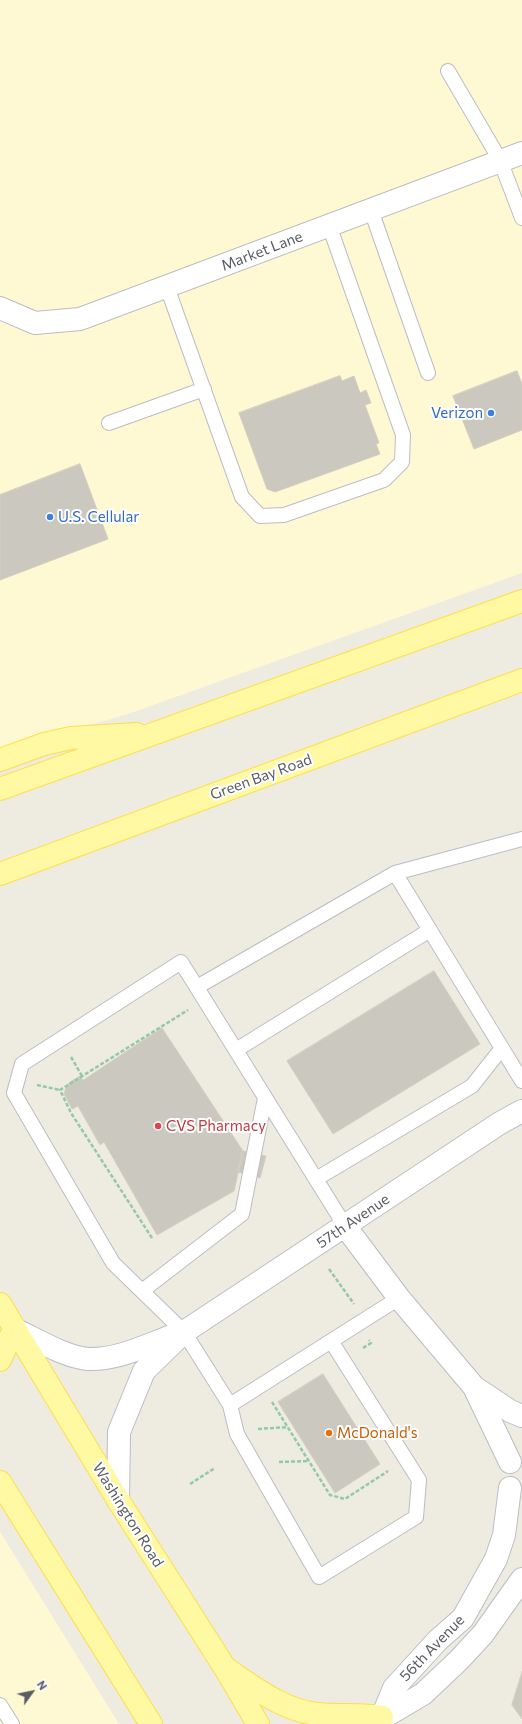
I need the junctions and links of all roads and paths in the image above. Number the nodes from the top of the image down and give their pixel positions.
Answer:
1 (448, 71) dead end
2 (522, 153) edge
3 (500, 160) junction
4 (371, 210) junction
5 (522, 218) edge
6 (329, 226) junction
7 (167, 287) junction
8 (0, 308) edge
9 (428, 373) dead end
10 (204, 389) junction
11 (109, 423) dead end
12 (522, 601) edge
13 (522, 680) edge
14 (156, 734) junction
15 (0, 760) edge
16 (0, 789) edge
17 (522, 839) edge
18 (395, 873) junction
19 (0, 874) edge
20 (430, 930) junction
21 (197, 987) junction
22 (191, 1008) dead end
23 (502, 1048) junction
24 (236, 1050) junction
25 (522, 1081) edge
26 (37, 1085) dead end
27 (60, 1090) junction
28 (265, 1098) junction
29 (522, 1110) edge
30 (316, 1179) junction
31 (345, 1226) junction
32 (152, 1238) dead end
33 (329, 1269) dead end
34 (142, 1291) junction
35 (399, 1298) junction
36 (0, 1304) edge
37 (358, 1309) dead end
38 (7, 1322) edge
39 (184, 1332) junction
40 (331, 1341) junction
41 (0, 1360) edge
42 (262, 1385) junction
43 (474, 1387) junction
44 (230, 1405) junction
45 (522, 1416) edge
46 (288, 1427) junction
47 (258, 1429) dead end
48 (522, 1443) edge
49 (279, 1462) dead end
50 (309, 1462) junction
51 (510, 1462) junction
52 (215, 1468) dead end
53 (388, 1471) dead end
54 (0, 1482) edge
55 (190, 1484) dead end
56 (510, 1488) junction
57 (118, 1500) junction
58 (522, 1510) edge
59 (522, 1579) edge
60 (225, 1668) junction
61 (0, 1705) edge
62 (380, 1722) edge
63 (12, 1724) edge
64 (151, 1724) edge
65 (258, 1724) edge

1 - 3 lane
2 - 3 street, Market Lane
3 - 4 street, Market Lane
3 - 5 lane
4 - 6 street, Market Lane
4 - 9 lane
6 - 7 street, Market Lane
6 - 10 lane
7 - 8 street, Market Lane
7 - 10 lane
10 - 11 lane
12 - 14 main road
13 - 19 main road, Green Bay Road
14 - 15 main road
14 - 16 main road
17 - 18 lane
18 - 20 lane
18 - 21 lane
20 - 23 lane
20 - 24 lane
21 - 24 lane
21 - 34 lane
22 - 27 path
23 - 25 lane
23 - 30 lane
24 - 28 lane
26 - 27 path
27 - 32 path
28 - 30 lane
28 - 34 lane
29 - 31 street, 57th Avenue
30 - 31 lane
31 - 35 street
31 - 39 street, 57th Avenue
33 - 37 path
34 - 39 lane
35 - 40 lane
35 - 43 street
36 - 38 main road, Washington Road
38 - 39 street, 57th Avenue
38 - 41 main road
38 - 57 main road, Washington Road
39 - 44 lane
39 - 57 street, 57th Avenue
40 - 42 lane
40 - 44 lane
42 - 44 lane
42 - 46 path
43 - 45 street
43 - 51 street
46 - 47 path
46 - 50 path
48 - 51 street
49 - 50 path
50 - 53 path
51 - 56 street
52 - 55 path
54 - 64 main road
56 - 58 street
56 - 62 street, 56th Avenue
57 - 60 main road, Washington Road
59 - 62 street, 56th Avenue
60 - 62 main road
60 - 65 main road, Washington Road
61 - 63 lane

